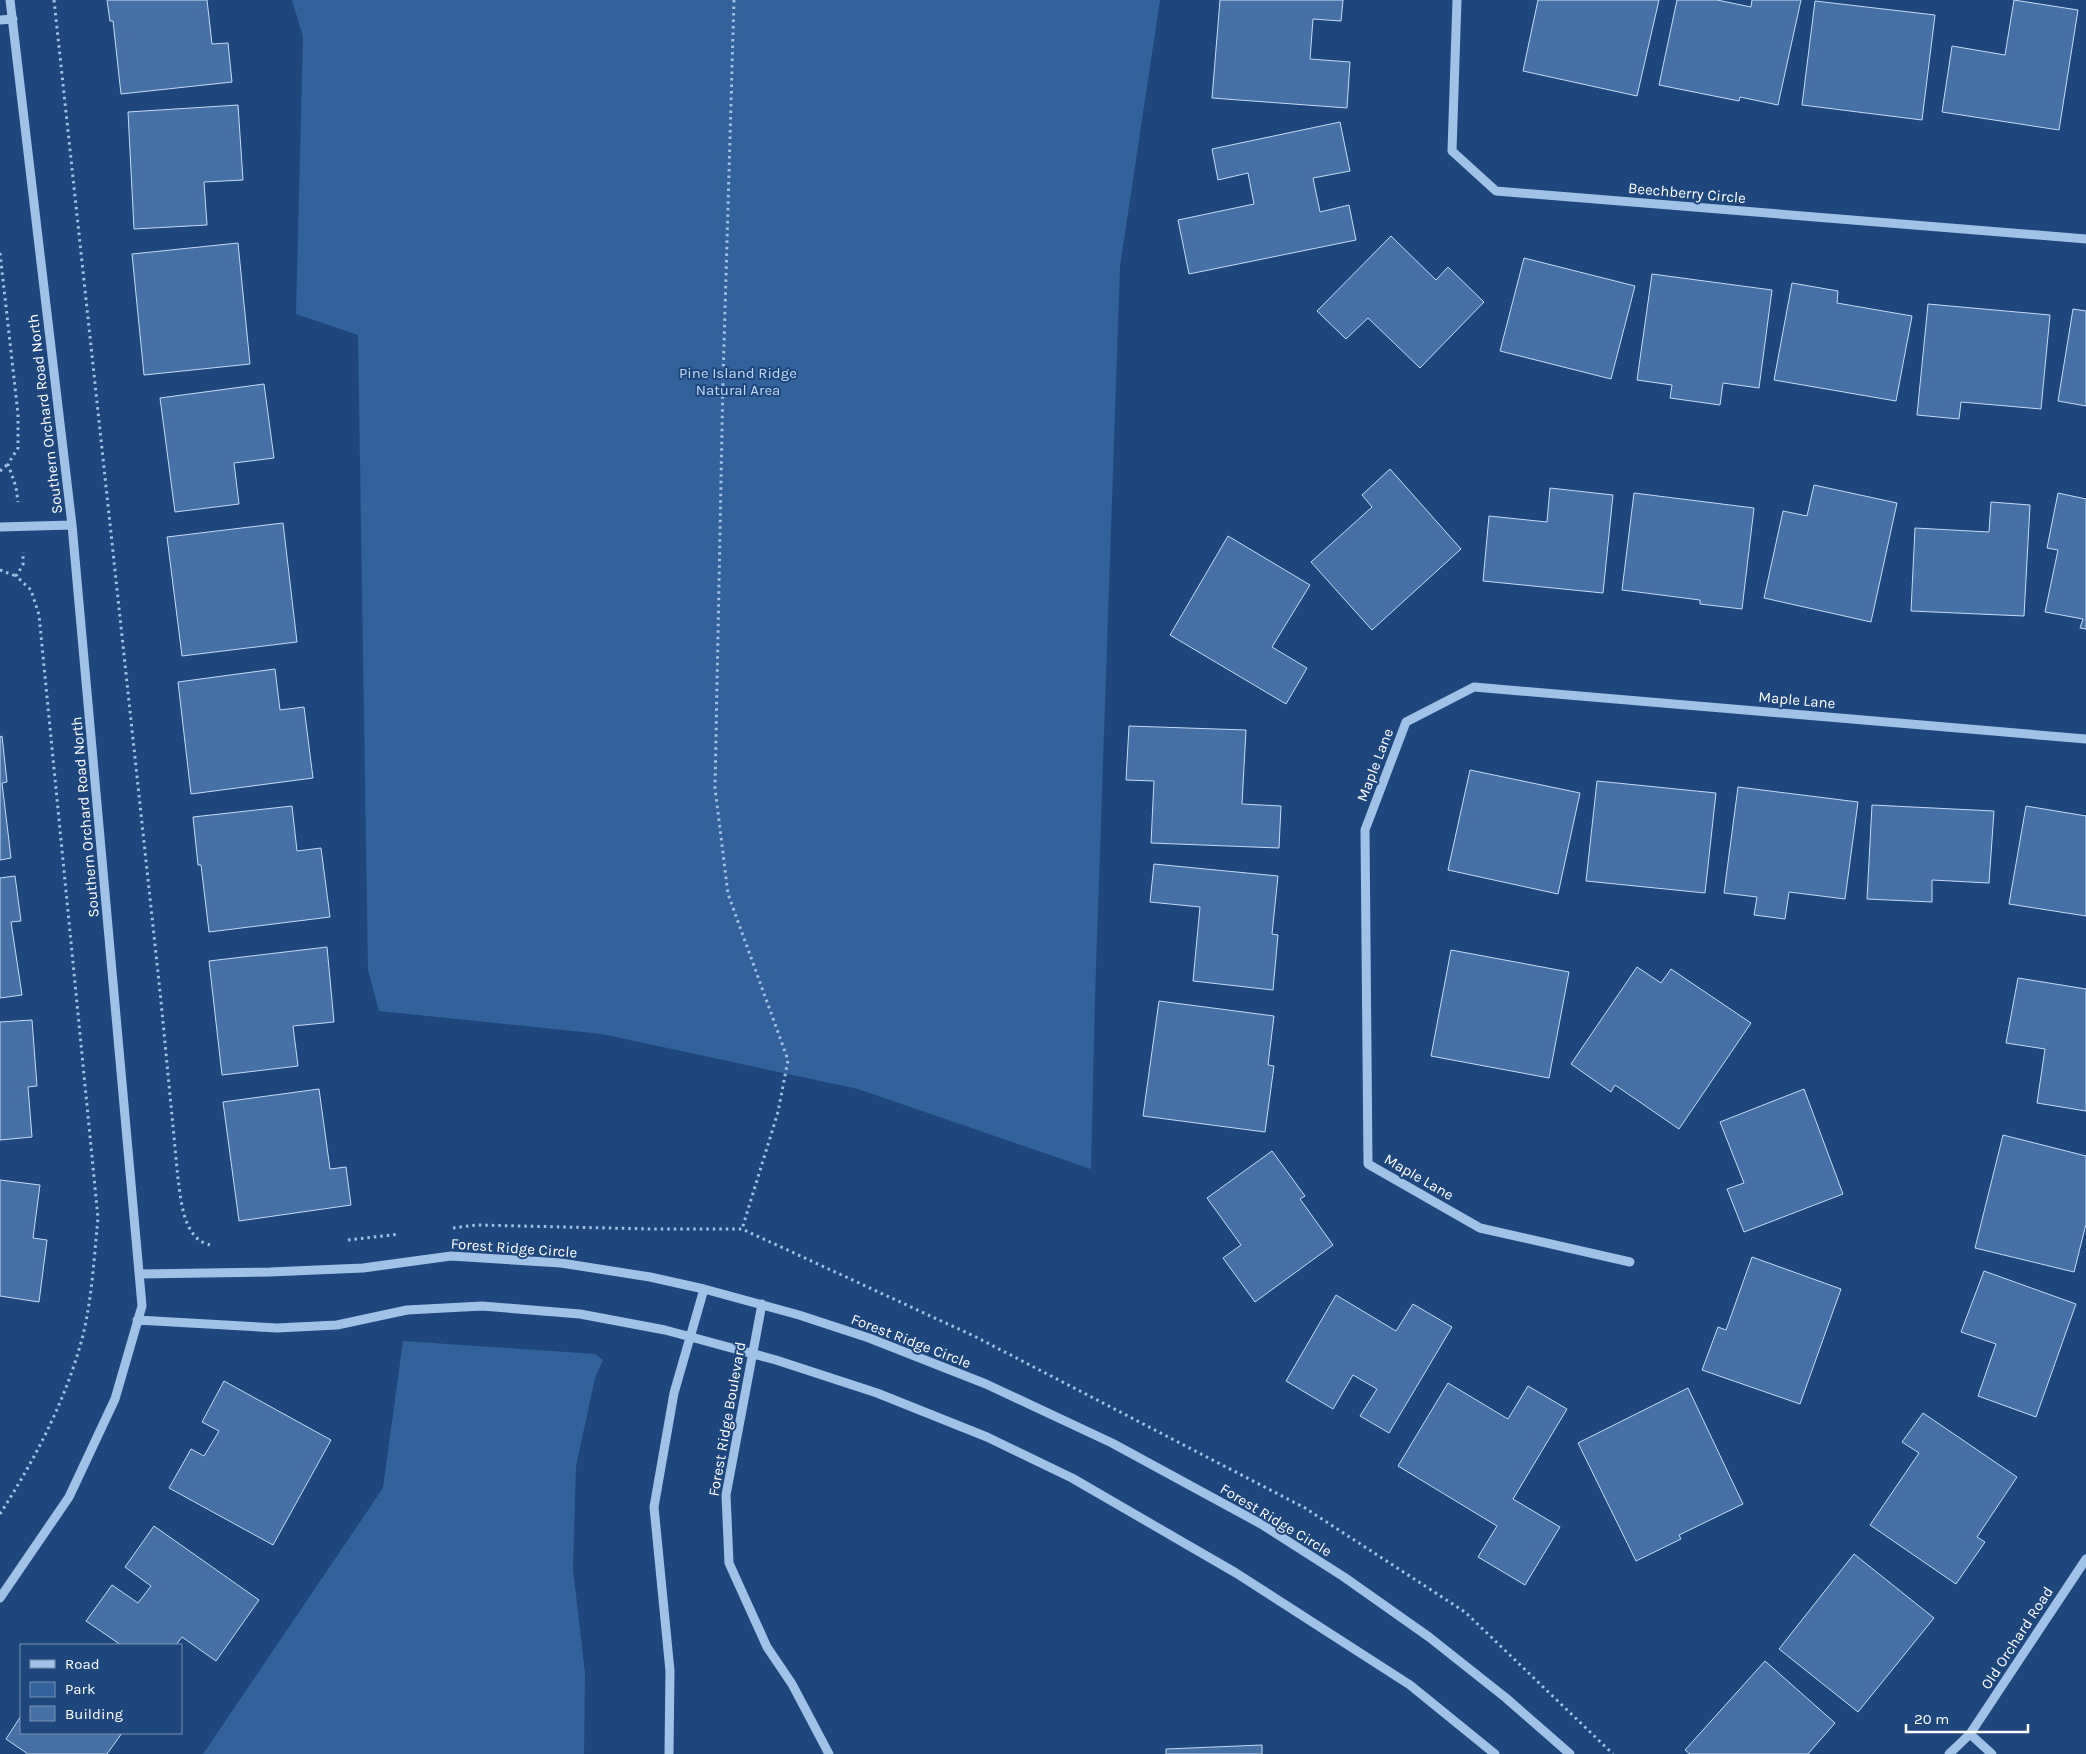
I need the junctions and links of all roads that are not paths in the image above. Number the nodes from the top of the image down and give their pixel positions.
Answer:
1 (10, 0) edge
2 (1457, 0) edge
3 (12, 19) junction
4 (0, 20) edge
5 (2086, 239) edge
6 (72, 525) junction
7 (0, 527) edge
8 (2086, 738) edge
9 (1630, 1262) dead end
10 (139, 1274) junction
11 (704, 1289) junction
12 (762, 1304) junction
13 (137, 1320) junction
14 (690, 1337) junction
15 (752, 1354) junction
16 (2086, 1559) edge
17 (0, 1598) edge
18 (1970, 1734) junction
19 (668, 1754) edge
20 (829, 1754) edge
21 (1495, 1754) edge
22 (1570, 1754) edge
23 (1949, 1754) edge
24 (1992, 1754) edge

1 - 3 street, Southern Orchard Road North
2 - 5 street, Beechberry Circle
3 - 4 street
3 - 6 street, Southern Orchard Road North
6 - 7 street
6 - 10 street, Southern Orchard Road North
8 - 9 street, Maple Lane
10 - 11 street, Forest Ridge Circle
10 - 13 street, Southern Orchard Road North
11 - 12 street, Forest Ridge Circle
11 - 14 street
12 - 15 street, Forest Ridge Boulevard
12 - 22 street, Forest Ridge Circle
13 - 14 street
13 - 17 street, Southern Orchard Road North
14 - 15 street
14 - 19 street
15 - 20 street, Forest Ridge Boulevard
15 - 21 street
16 - 18 street, Old Orchard Road
18 - 23 street, Old Orchard Road
18 - 24 street

